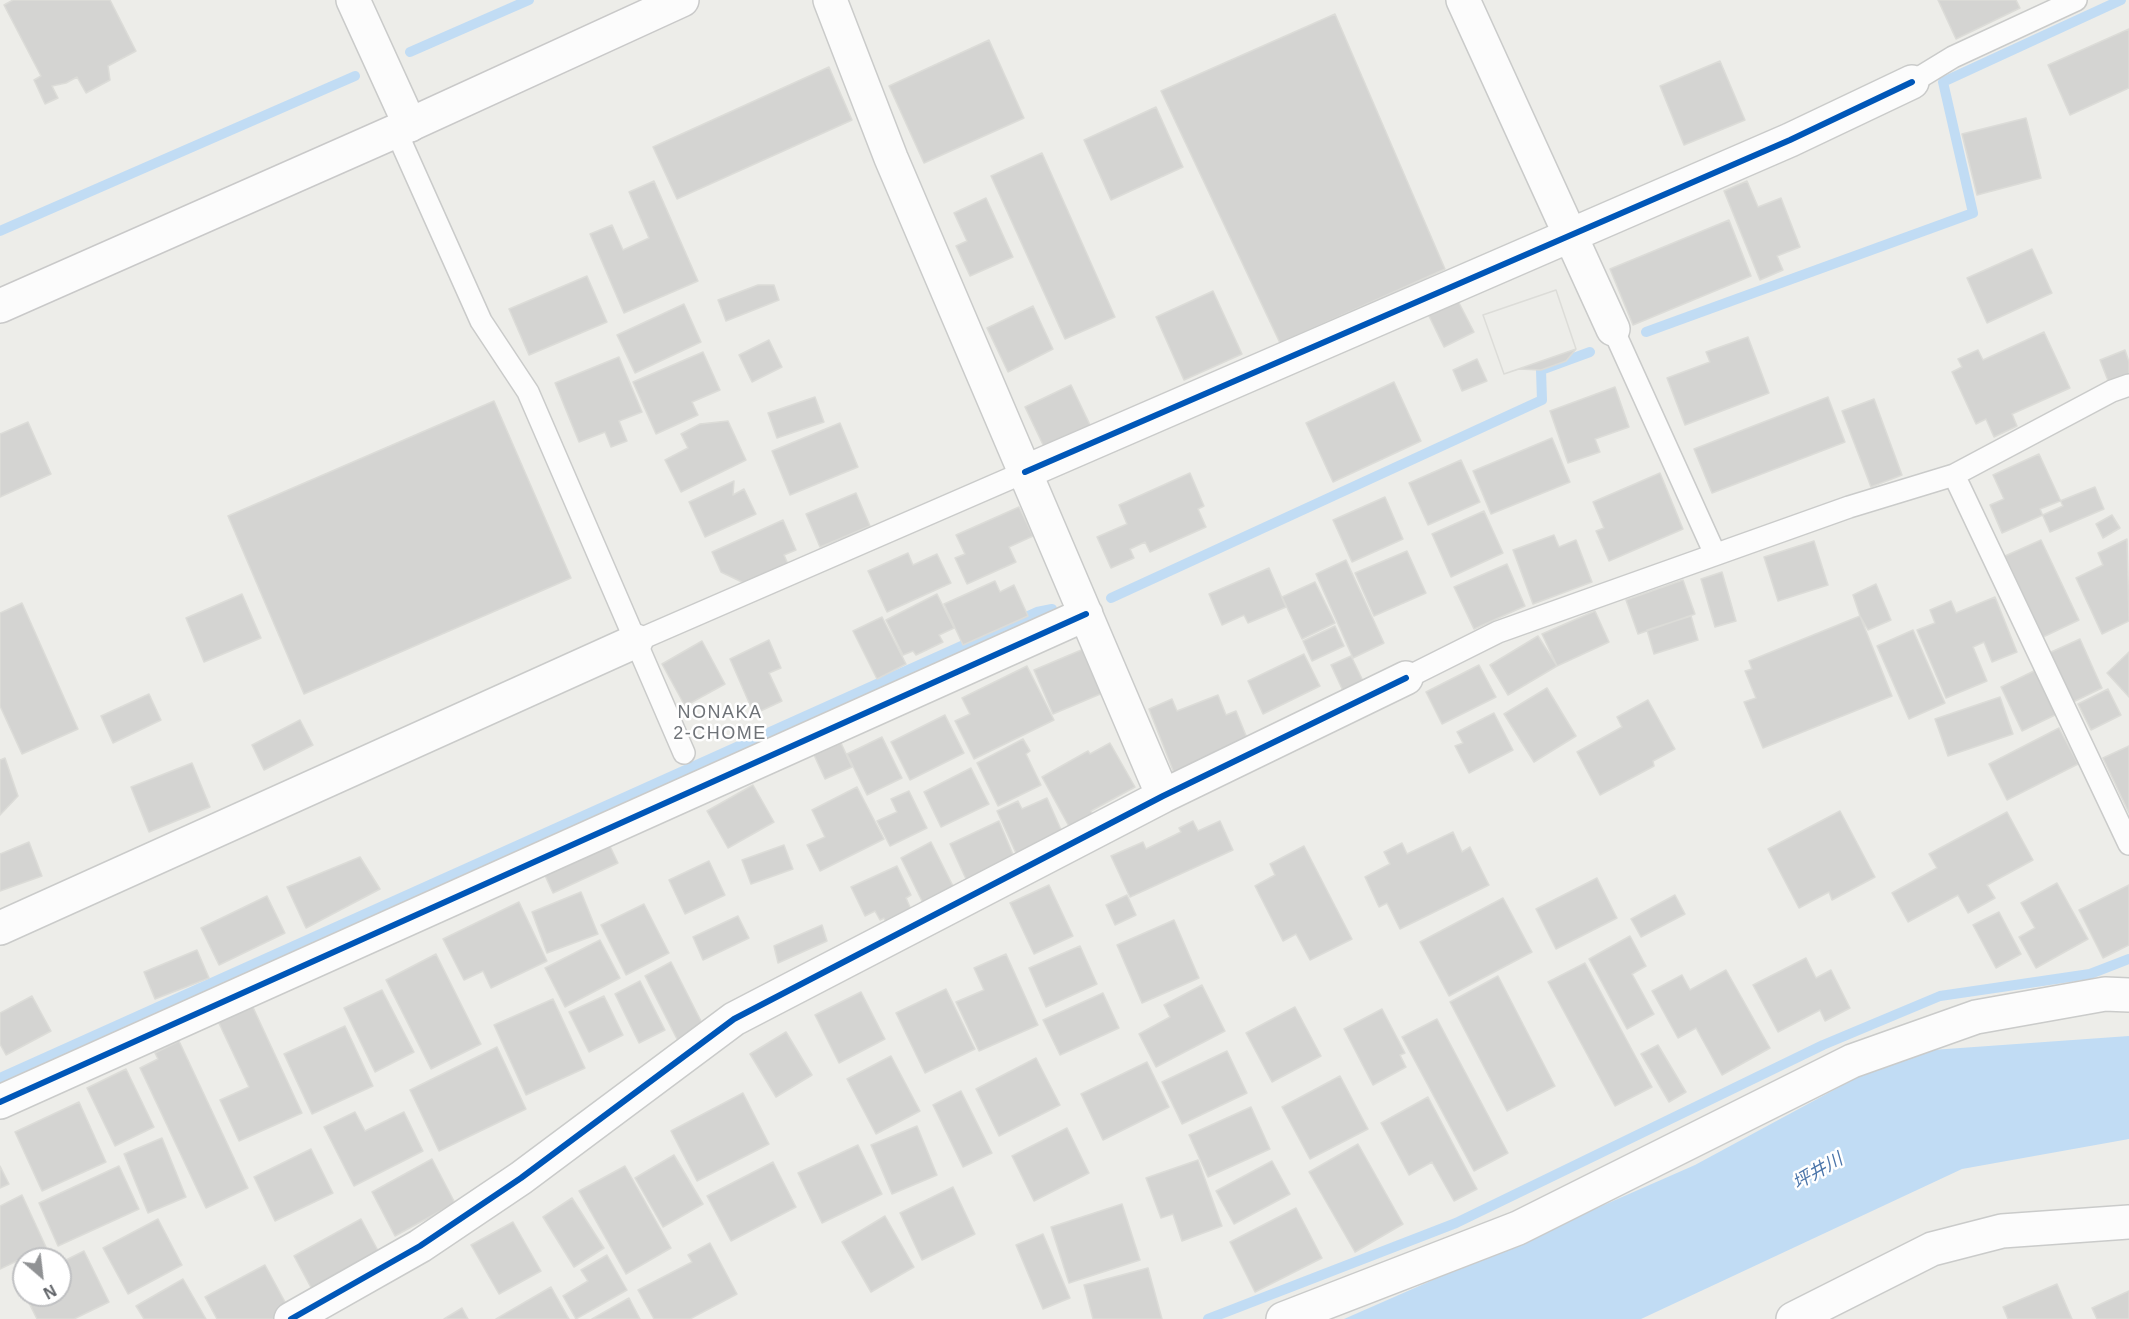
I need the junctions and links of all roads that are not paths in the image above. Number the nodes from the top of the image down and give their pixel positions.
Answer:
1 (353, 0) edge
2 (682, 0) edge
3 (830, 0) edge
4 (1463, 0) edge
5 (2076, 0) edge
6 (1912, 82) joint
7 (403, 128) junction
8 (1569, 235) junction
9 (0, 306) edge
10 (1612, 329) joint
11 (2129, 385) edge
12 (1025, 472) junction
13 (1954, 475) junction
14 (1715, 554) junction
15 (1086, 614) junction
16 (636, 641) junction
17 (1406, 678) joint
18 (684, 753) dead end
19 (1162, 796) junction
20 (2126, 832) edge
21 (0, 928) edge
22 (2121, 991) edge
23 (0, 1102) edge
24 (2129, 1222) edge
25 (291, 1319) edge
26 (1283, 1319) edge
27 (1793, 1319) edge

1 - 7 street
2 - 7 street
3 - 12 street
4 - 8 street
5 - 6 lane
6 - 8 street
7 - 9 street
7 - 16 lane
8 - 10 street
8 - 12 street
10 - 14 lane
11 - 13 lane
12 - 15 street
12 - 16 lane
13 - 14 lane
13 - 20 lane
14 - 17 lane
15 - 19 street
15 - 23 street
16 - 18 lane
16 - 21 street
17 - 19 street
19 - 25 street
22 - 26 street
24 - 27 street

